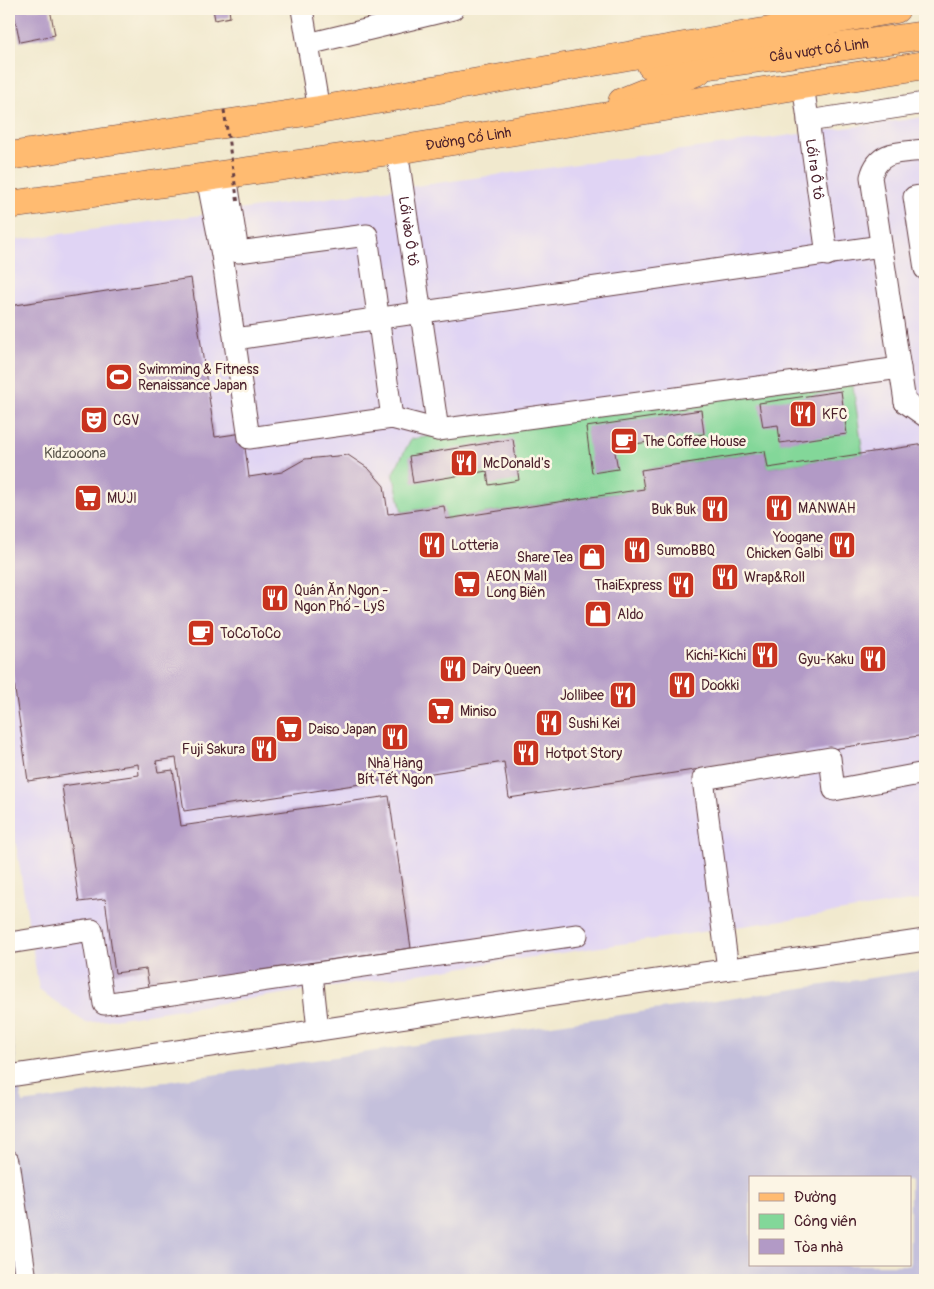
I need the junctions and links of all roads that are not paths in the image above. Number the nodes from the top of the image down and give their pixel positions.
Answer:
1 (302, 9) edge
2 (453, 9) edge
3 (896, 9) edge
4 (868, 11) edge
5 (925, 35) edge
6 (308, 44) junction
7 (580, 65) junction
8 (711, 65) junction
9 (925, 65) edge
10 (803, 84) junction
11 (925, 103) edge
12 (319, 110) junction
13 (580, 119) junction
14 (808, 121) junction
15 (397, 150) junction
16 (925, 150) edge
17 (9, 156) edge
18 (217, 176) junction
19 (925, 195) edge
20 (9, 205) edge
21 (881, 246) junction
22 (827, 255) junction
23 (925, 269) edge
24 (421, 314) junction
25 (379, 320) junction
26 (235, 339) junction
27 (900, 368) junction
28 (915, 401) edge
29 (925, 416) edge
30 (392, 418) junction
31 (438, 430) junction
32 (925, 773) edge
33 (577, 936) dead end
34 (925, 940) edge
35 (9, 942) edge
36 (728, 969) junction
37 (312, 974) junction
38 (318, 1030) junction
39 (9, 1076) edge
40 (9, 1161) edge
41 (26, 1280) edge

1 - 6 street
2 - 6 street
3 - 4 main road
4 - 7 main road
5 - 8 main road, Cầu vượt Cổ Linh
6 - 12 street
7 - 8 main road, Cầu vượt Cổ Linh
7 - 12 main road
8 - 13 main road, Cầu vượt Cổ Linh
9 - 10 main road, Đường Cổ Linh
10 - 13 main road, Đường Cổ Linh
10 - 14 street, Lối ra Ô tô
11 - 14 street
12 - 17 main road
13 - 15 main road, Đường Cổ Linh
14 - 22 street, Lối ra Ô tô
15 - 18 main road, Đường Cổ Linh
15 - 24 street, Lối vào Ô tô
16 - 21 street
18 - 20 main road, Đường Cổ Linh
18 - 25 street
18 - 26 street
19 - 23 street
21 - 22 street
21 - 27 street
22 - 24 street
24 - 25 street
24 - 31 street, Lối vào Ô tô
25 - 26 street
25 - 30 street
26 - 30 street
27 - 28 street
27 - 31 street
28 - 29 street
30 - 31 street
32 - 36 street
33 - 37 street
34 - 36 street
35 - 37 street
36 - 38 street
37 - 38 street
38 - 39 street
40 - 41 street

